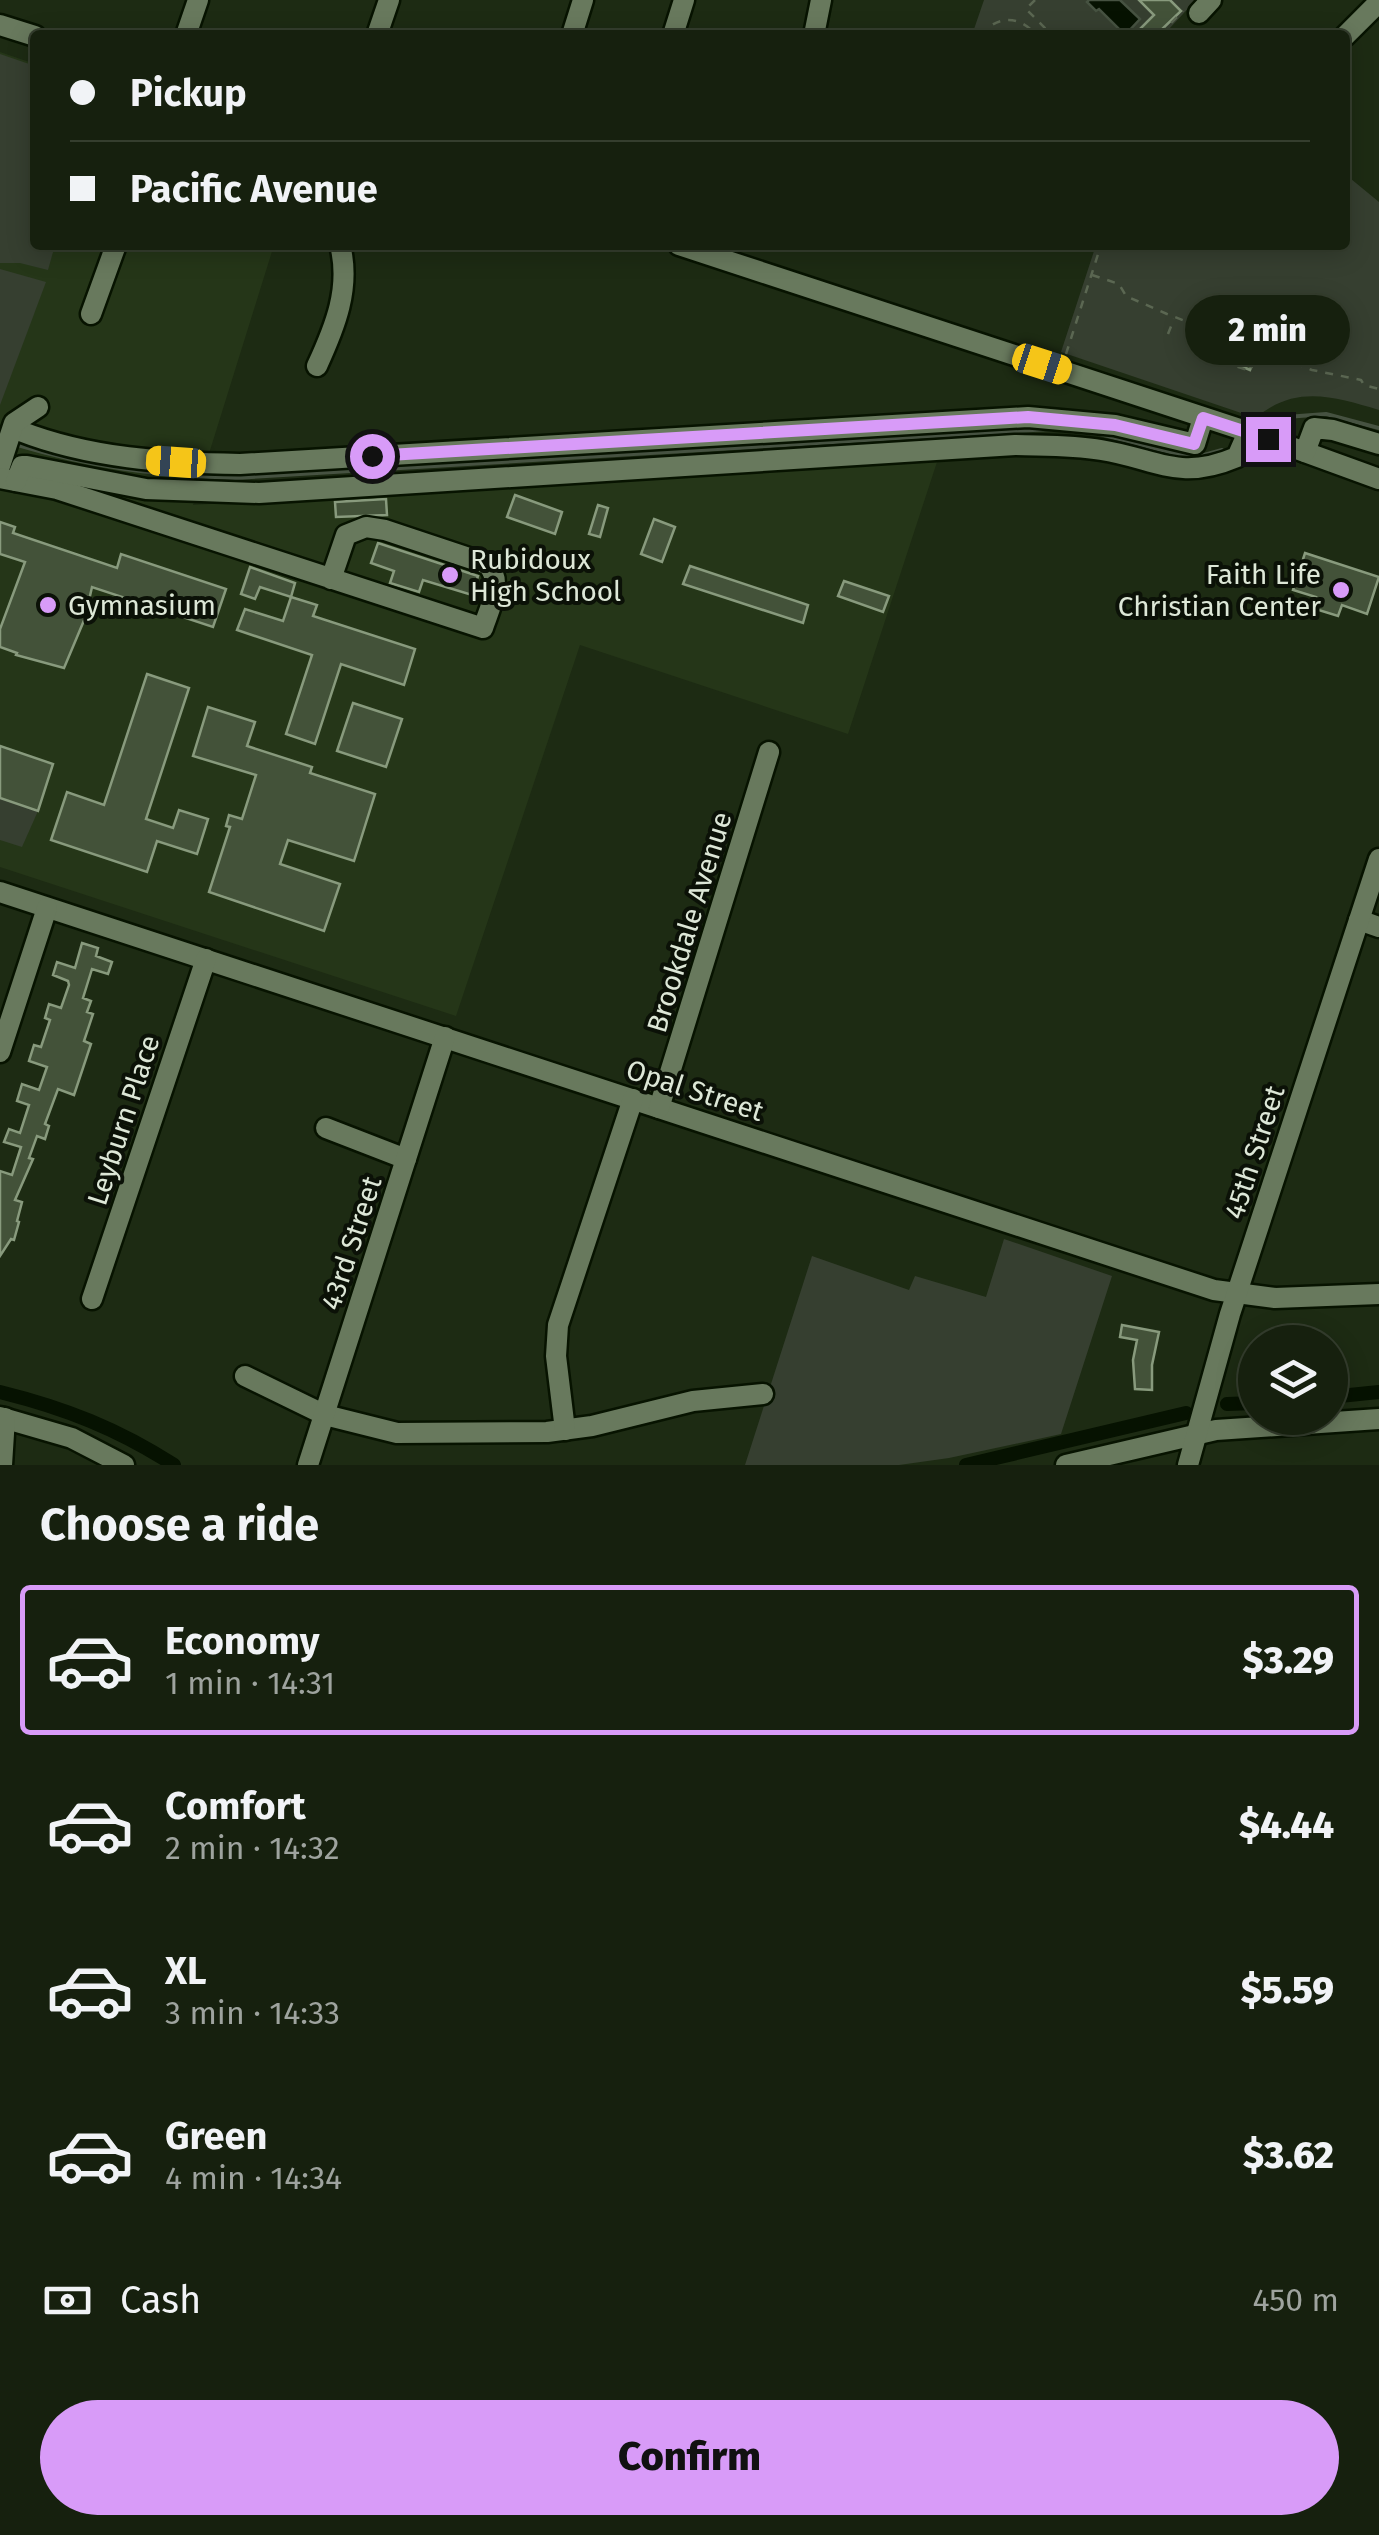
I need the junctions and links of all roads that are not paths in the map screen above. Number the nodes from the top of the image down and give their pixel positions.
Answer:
1 (198, 0) edge
2 (389, 0) edge
3 (583, 0) edge
4 (684, 0) edge
5 (821, 0) edge
6 (1379, 2) edge
7 (0, 25) edge
8 (188, 30) edge
9 (379, 30) edge
10 (574, 30) edge
11 (675, 30) edge
12 (815, 30) edge
13 (1350, 31) edge
14 (30, 34) edge
15 (114, 250) edge
16 (341, 250) edge
17 (711, 250) edge
18 (738, 254) edge
19 (91, 314) dead end
20 (317, 366) dead end
21 (38, 407) dead end
22 (1203, 418) junction
23 (15, 431) junction
24 (1248, 432) junction
25 (1379, 444) edge
26 (1305, 452) junction
27 (1, 461) edge
28 (1379, 479) edge
29 (8, 480) edge
30 (331, 579) junction
31 (769, 752) dead end
32 (1379, 859) edge
33 (0, 892) edge
34 (46, 908) junction
35 (1369, 923) edge
36 (206, 959) junction
37 (445, 1036) junction
38 (0, 1052) edge
39 (632, 1099) junction
40 (659, 1108) junction
41 (326, 1128) dead end
42 (406, 1159) junction
43 (1237, 1294) junction
44 (1379, 1294) edge
45 (92, 1299) dead end
46 (245, 1376) dead end
47 (763, 1394) dead end
48 (325, 1415) junction
49 (2, 1418) edge
50 (1379, 1419) edge
51 (565, 1430) junction
52 (1197, 1433) junction
53 (2, 1465) edge
54 (124, 1465) edge
55 (308, 1465) edge
56 (1066, 1465) edge
57 (1188, 1465) edge

1 - 8 street
2 - 9 street
3 - 10 street
4 - 11 street
5 - 12 street
6 - 13 street
7 - 14 street
15 - 19 street
16 - 20 street
17 - 18 street
18 - 22 street
21 - 23 street
22 - 23 street
22 - 24 street
23 - 27 street
24 - 26 street
24 - 29 street
25 - 26 street
26 - 28 street
29 - 30 street
30 - 30 street
31 - 40 street, Brookdale Avenue
32 - 35 street, 45th Street
33 - 34 street, Opal Street
34 - 36 street, Opal Street
34 - 38 street
35 - 43 street, 45th Street
36 - 37 street, Opal Street
36 - 45 street, Leyburn Place
37 - 39 street, Opal Street
37 - 42 street, 43rd Street
39 - 40 street, Opal Street
39 - 51 street
40 - 43 street, Opal Street
41 - 42 street
42 - 48 street, 43rd Street
43 - 44 street, Opal Street
43 - 52 street, 45th Street
46 - 48 street
47 - 51 street
48 - 51 street
48 - 55 street, 43rd Street
49 - 53 street
49 - 54 street
50 - 52 street
52 - 56 street
52 - 57 street, 45th Street

